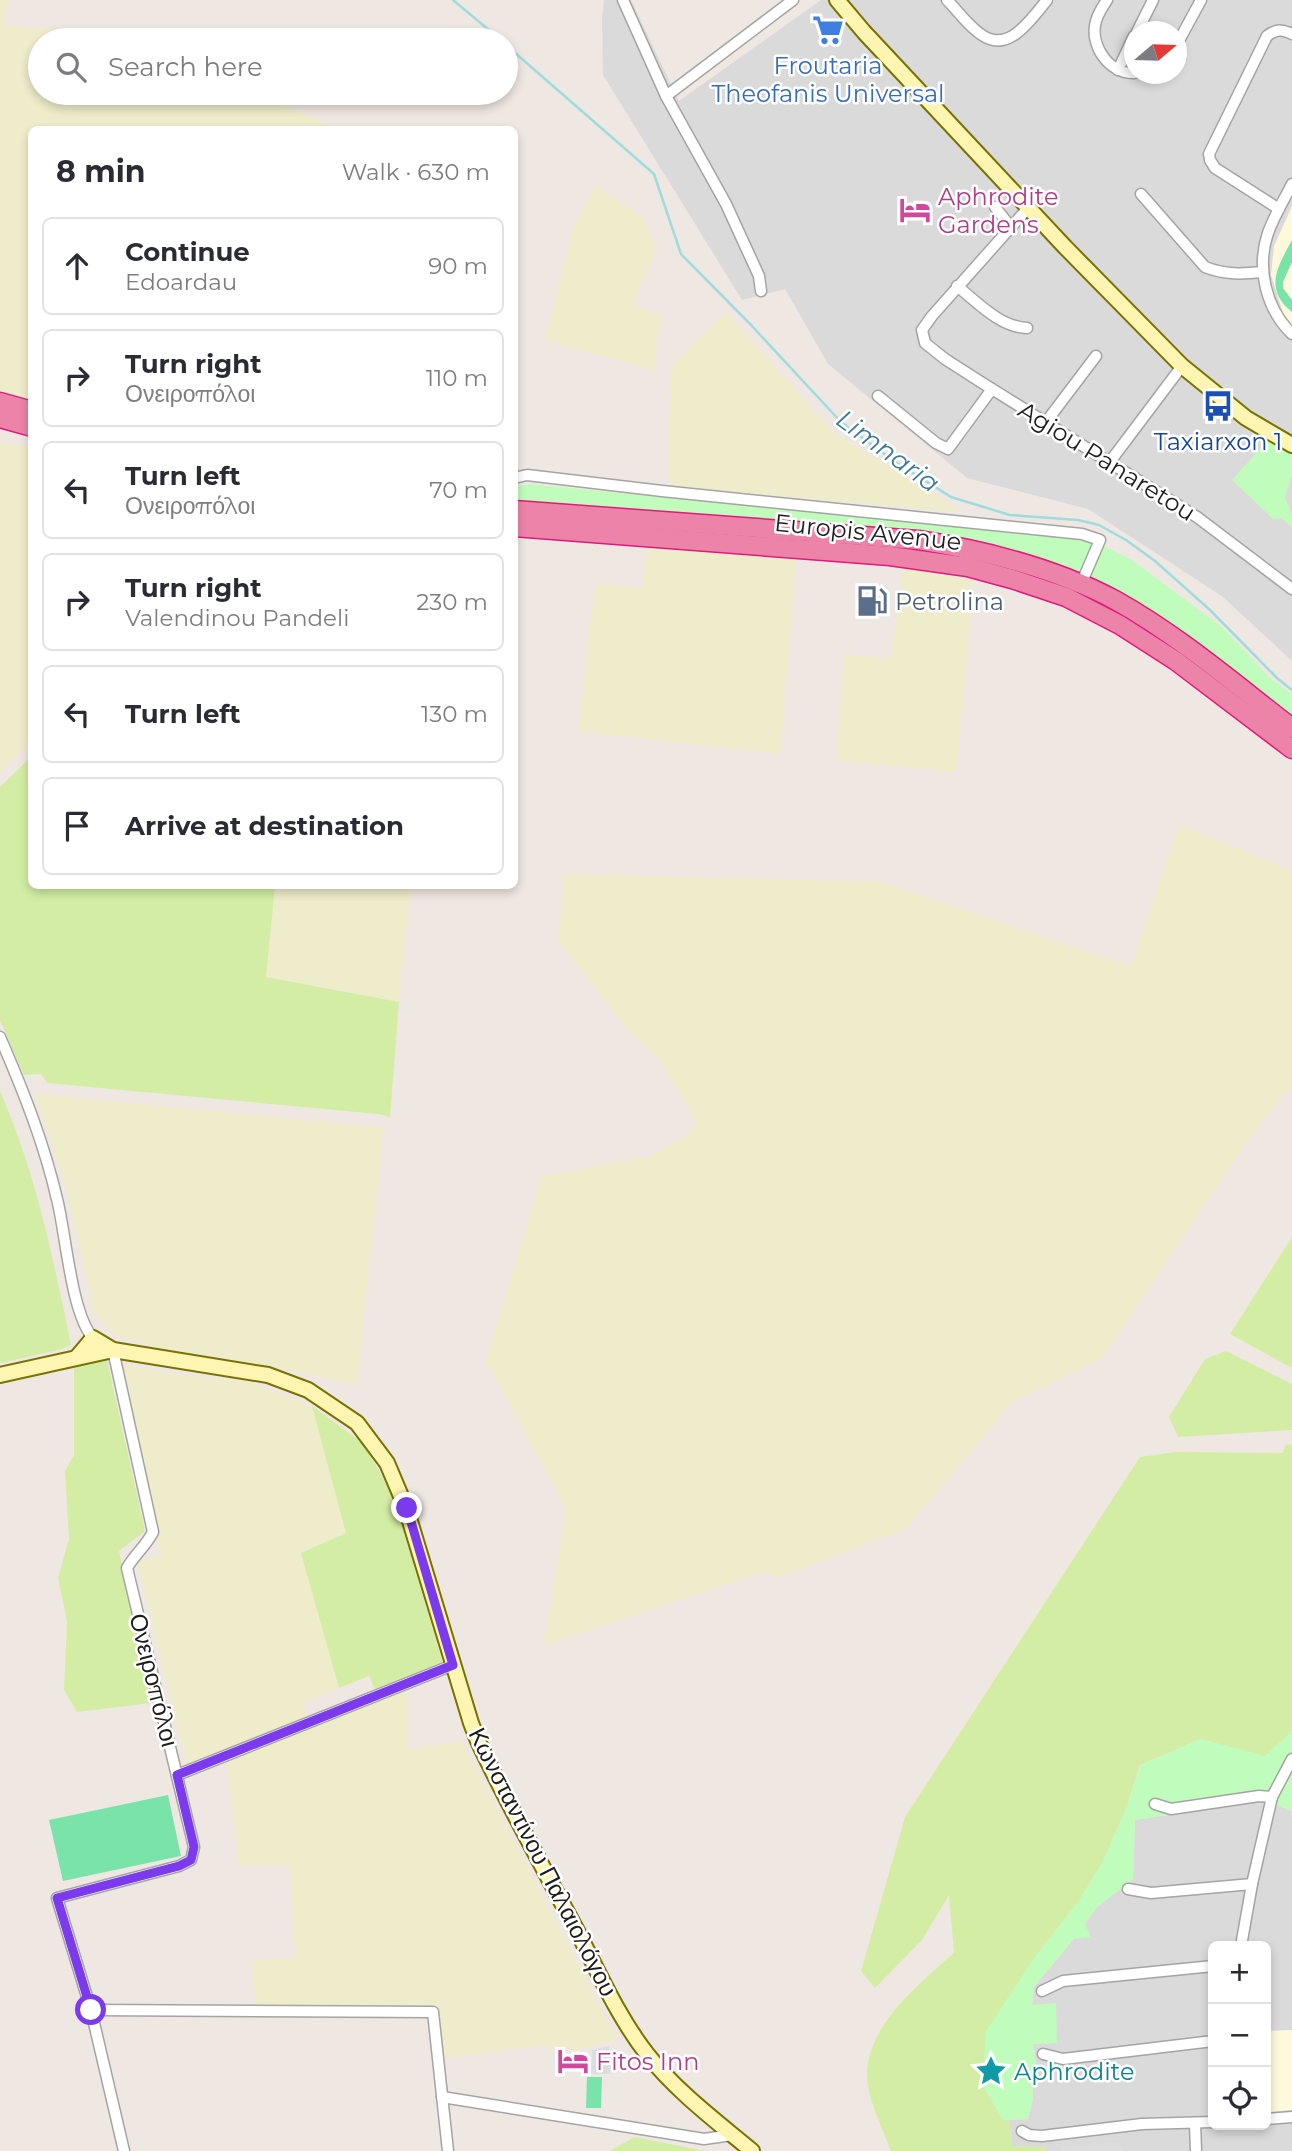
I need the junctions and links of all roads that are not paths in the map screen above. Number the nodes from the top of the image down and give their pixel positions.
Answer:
1 (623, 0) edge
2 (793, 0) edge
3 (837, 0) edge
4 (947, 0) edge
5 (1046, 0) edge
6 (1107, 0) edge
7 (1153, 0) edge
8 (1201, 0) edge
9 (1142, 21) edge
10 (1187, 27) edge
11 (1292, 34) edge
12 (1124, 57) edge
13 (1118, 69) junction
14 (1124, 72) edge
15 (666, 96) junction
16 (1292, 184) edge
17 (1141, 194) dead end
18 (995, 207) dead end
19 (1028, 208) junction
20 (1279, 209) junction
21 (1010, 226) junction
22 (1263, 272) junction
23 (957, 286) junction
24 (761, 291) dead end
25 (1027, 328) dead end
26 (1292, 334) edge
27 (1096, 356) dead end
28 (1182, 366) junction
29 (992, 389) junction
30 (878, 396) dead end
31 (0, 402) edge
32 (28, 410) edge
33 (0, 418) edge
34 (1046, 422) junction
35 (28, 426) edge
36 (1292, 445) edge
37 (1109, 463) junction
38 (518, 477) edge
39 (518, 510) edge
40 (518, 527) edge
41 (1081, 584) junction
42 (1292, 589) edge
43 (1292, 728) edge
44 (1292, 749) edge
45 (0, 1037) edge
46 (93, 1338) junction
47 (113, 1350) junction
48 (77, 1357) junction
49 (0, 1375) edge
50 (453, 1665) junction
51 (1292, 1759) edge
52 (177, 1775) junction
53 (1272, 1797) junction
54 (1155, 1804) dead end
55 (1252, 1884) junction
56 (1128, 1889) dead end
57 (1242, 1941) edge
58 (1208, 1966) edge
59 (1042, 1991) dead end
60 (91, 2010) junction
61 (1208, 2043) edge
62 (1043, 2054) dead end
63 (442, 2096) junction
64 (1292, 2117) edge
65 (1271, 2119) edge
66 (1208, 2122) edge
67 (1195, 2123) junction
68 (1022, 2131) dead end
69 (732, 2135) junction
70 (124, 2151) edge
71 (448, 2151) edge
72 (752, 2151) edge
73 (1196, 2151) edge

1 - 15 street
2 - 15 street
3 - 19 street
4 - 5 street
6 - 13 street
7 - 9 street
8 - 10 street
11 - 20 street
12 - 13 street
13 - 14 street
15 - 24 street
16 - 20 street
17 - 22 street
18 - 21 street
19 - 21 street
19 - 28 street
20 - 22 street
21 - 23 street
22 - 26 street
23 - 25 street
23 - 29 street, Agiou Panaretou
27 - 34 street
28 - 36 street
28 - 37 street
29 - 30 street
29 - 34 street, Agiou Panaretou
31 - 32 highway
33 - 35 highway
34 - 37 street, Agiou Panaretou
37 - 42 street, Agiou Panaretou
38 - 41 street
39 - 41 highway, Europis Avenue
40 - 44 highway, Europis Avenue
41 - 43 highway, Europis Avenue
45 - 46 street
46 - 47 street
46 - 48 street
47 - 48 street
47 - 50 street, Κωνσταντίνου Παλαιολόγου
47 - 52 street, Ονειροπόλοι
48 - 49 street
50 - 52 street
50 - 69 street, Κωνσταντίνου Παλαιολόγου
51 - 53 street
52 - 60 street, Ονειροπόλοι
53 - 54 street
53 - 55 street
55 - 56 street
55 - 57 street
58 - 59 street
60 - 63 street
60 - 70 street
61 - 62 street
63 - 69 street
63 - 71 street
64 - 65 street
66 - 67 street
67 - 68 street
67 - 73 street
69 - 72 street, Κωνσταντίνου Παλαιολόγου

